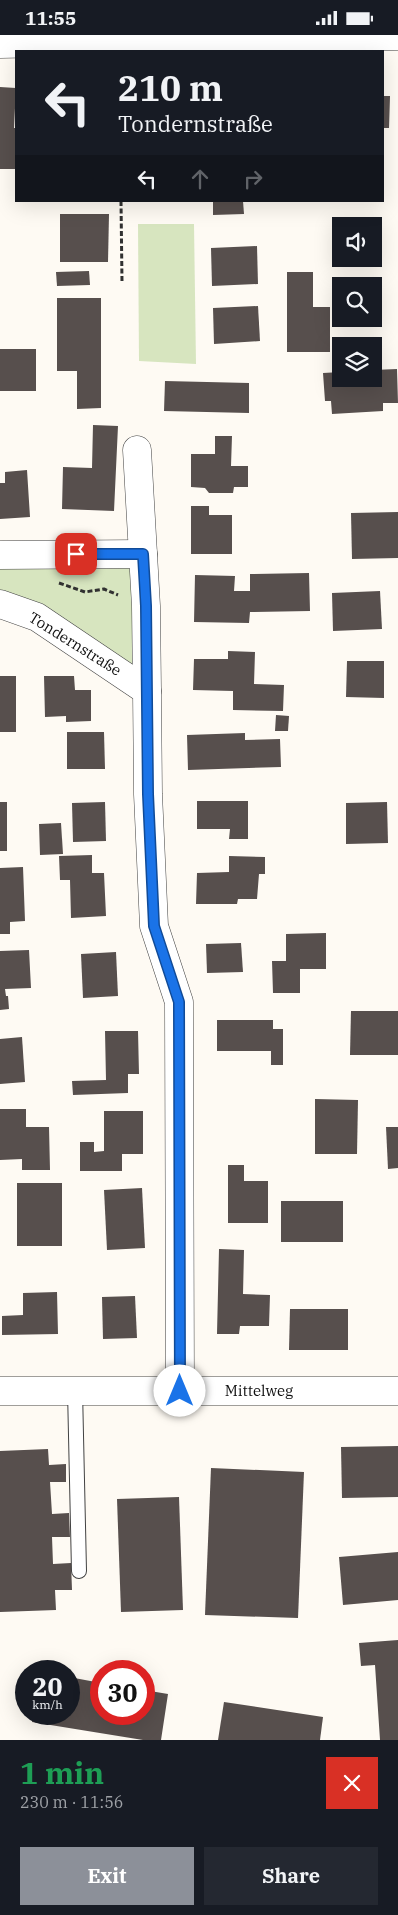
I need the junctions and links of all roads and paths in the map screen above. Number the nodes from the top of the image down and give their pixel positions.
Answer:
1 (398, 36) edge
2 (0, 44) edge
3 (121, 202) edge
4 (122, 282) dead end
5 (137, 450) dead end
6 (143, 554) junction
7 (0, 555) edge
8 (58, 583) dead end
9 (0, 604) edge
10 (146, 606) junction
11 (146, 691) junction
12 (75, 1389) junction
13 (0, 1391) edge
14 (180, 1391) junction
15 (398, 1391) edge
16 (79, 1571) dead end

1 - 2 street
3 - 4 path
5 - 6 street, Tondernstraße
6 - 7 street
6 - 10 street, Tondernstraße
8 - 10 path
9 - 11 street, Tondernstraße
10 - 11 street, Tondernstraße
11 - 14 street, Tondernstraße
12 - 13 street, Mittelweg
12 - 14 street, Mittelweg
12 - 16 lane
14 - 15 street, Mittelweg

